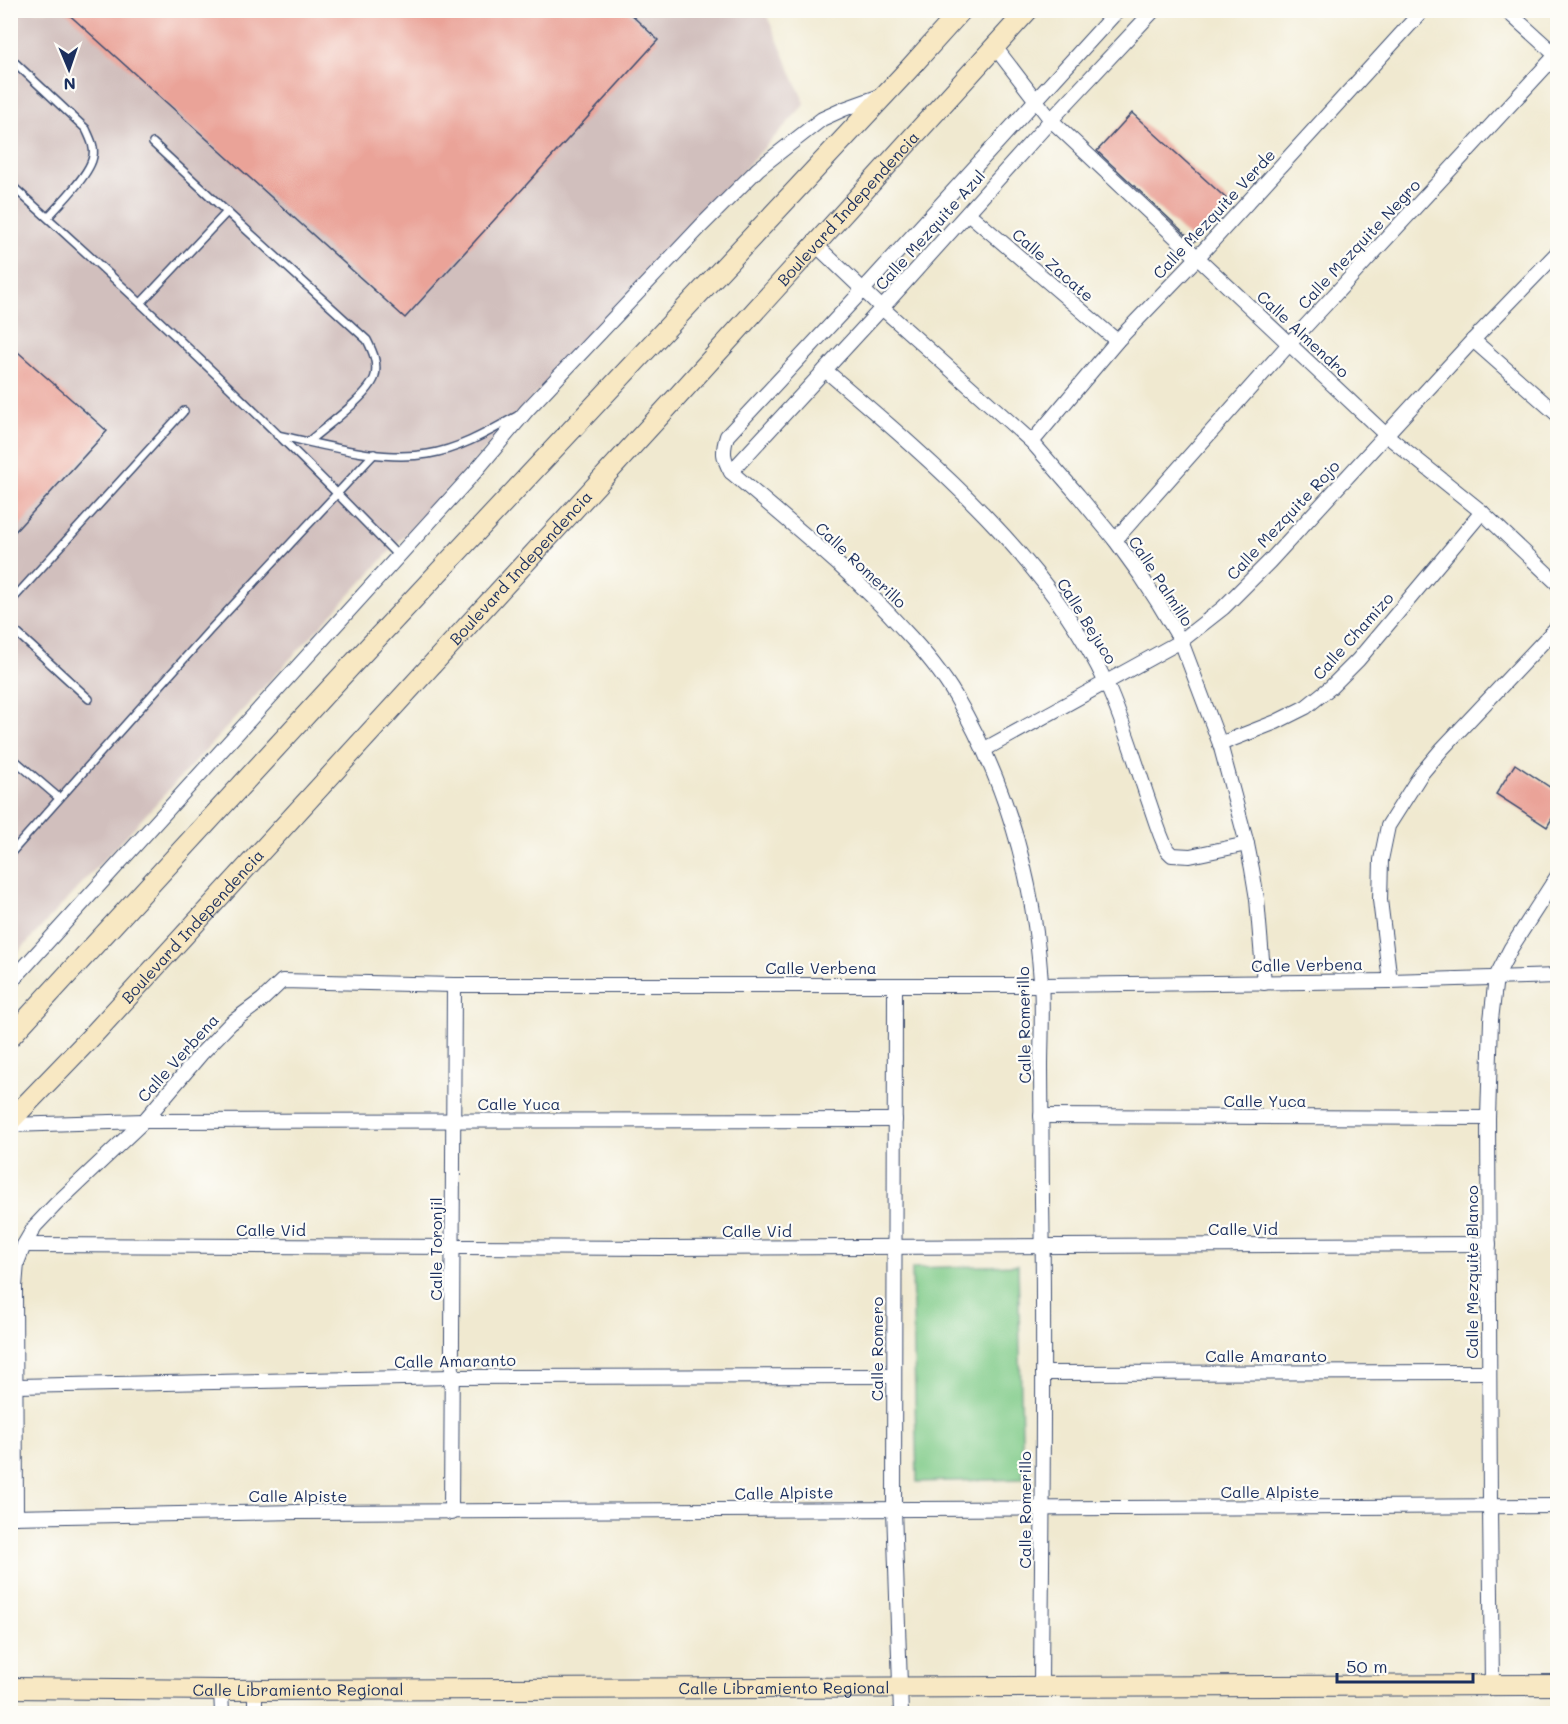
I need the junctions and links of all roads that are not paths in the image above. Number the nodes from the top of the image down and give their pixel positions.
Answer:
1 (962, 10) edge
2 (1028, 10) edge
3 (1118, 10) edge
4 (1154, 10) edge
5 (1424, 10) edge
6 (1506, 10) edge
7 (995, 47) junction
8 (1557, 55) edge
9 (10, 58) edge
10 (885, 94) junction
11 (1035, 100) junction
12 (1052, 120) junction
13 (153, 143) dead end
14 (10, 184) edge
15 (227, 212) junction
16 (968, 213) junction
17 (48, 218) junction
18 (816, 244) junction
19 (1557, 252) edge
20 (1197, 258) junction
21 (863, 290) junction
22 (141, 303) junction
23 (882, 308) junction
24 (1473, 340) junction
25 (1117, 341) junction
26 (1290, 343) junction
27 (825, 370) junction
28 (527, 410) junction
29 (184, 411) dead end
30 (1557, 415) edge
31 (1385, 434) junction
32 (277, 435) junction
33 (309, 441) junction
34 (1032, 442) junction
35 (374, 454) junction
36 (731, 472) junction
37 (336, 494) junction
38 (1482, 512) junction
39 (1115, 540) junction
40 (398, 556) junction
41 (1557, 584) edge
42 (10, 603) edge
43 (10, 625) edge
44 (1557, 626) edge
45 (1181, 641) junction
46 (1106, 683) junction
47 (89, 699) dead end
48 (1220, 744) junction
49 (985, 749) junction
50 (10, 756) edge
51 (59, 798) junction
52 (1247, 844) junction
53 (10, 854) edge
54 (1557, 875) edge
55 (1557, 976) edge
56 (1496, 977) junction
57 (1390, 981) junction
58 (1264, 982) junction
59 (10, 983) edge
60 (454, 985) junction
61 (895, 985) junction
62 (1042, 985) junction
63 (10, 1037) edge
64 (1041, 1116) junction
65 (1488, 1118) junction
66 (453, 1120) junction
67 (895, 1120) junction
68 (144, 1122) junction
69 (10, 1123) edge
70 (1489, 1244) junction
71 (24, 1245) junction
72 (894, 1247) junction
73 (1043, 1247) junction
74 (452, 1248) junction
75 (1489, 1372) junction
76 (1043, 1373) junction
77 (893, 1376) junction
78 (452, 1377) junction
79 (17, 1386) junction
80 (1557, 1506) edge
81 (1490, 1507) junction
82 (894, 1509) junction
83 (1042, 1509) junction
84 (451, 1513) junction
85 (13, 1517) edge
86 (1492, 1685) junction
87 (1557, 1685) edge
88 (1041, 1687) junction
89 (10, 1688) edge
90 (900, 1688) junction
91 (255, 1689) junction
92 (221, 1690) junction
93 (222, 1713) edge
94 (255, 1713) edge
95 (902, 1713) edge

1 - 10 main road
2 - 7 main road, Boulevard Independencia
3 - 11 street
4 - 12 street, Calle Mezquite Azul
5 - 20 street, Calle Mezquite Verde
6 - 8 street
7 - 11 street, Calle Almendro
7 - 18 main road, Boulevard Independencia
8 - 26 street, Calle Mezquite Negro
9 - 17 lane
10 - 28 street
10 - 63 main road
11 - 12 street, Calle Almendro
11 - 21 street
12 - 16 street, Calle Mezquite Azul
12 - 20 street, Calle Almendro
13 - 15 lane
14 - 17 lane
15 - 22 lane
15 - 33 lane
16 - 23 street, Calle Mezquite Azul
16 - 25 street, Calle Zacate
17 - 22 lane
18 - 21 street, Calle Palmillo
18 - 69 main road, Boulevard Independencia
19 - 24 street, Calle Mezquite Rojo
20 - 25 street, Calle Mezquite Verde
20 - 26 street, Calle Almendro
21 - 23 street, Calle Palmillo
21 - 36 street
22 - 32 lane
23 - 27 street, Calle Mezquite Azul
23 - 34 street, Calle Palmillo
24 - 30 street
24 - 31 street, Calle Mezquite Rojo
25 - 34 street, Calle Mezquite Verde
26 - 31 street, Calle Almendro
26 - 39 street, Calle Mezquite Negro
27 - 36 street, Calle Mezquite Azul
27 - 46 street, Calle Bejuco
28 - 35 lane
28 - 40 street
29 - 42 lane
31 - 38 street, Calle Almendro
31 - 45 street, Calle Mezquite Rojo
32 - 33 lane
32 - 37 lane
33 - 35 lane
34 - 39 street, Calle Palmillo
35 - 37 lane
36 - 49 street, Calle Romerillo
37 - 40 lane
37 - 51 lane
38 - 41 street, Calle Almendro
38 - 48 street, Calle Chamizo
39 - 45 street, Calle Palmillo
40 - 59 street
43 - 47 lane
44 - 57 street
45 - 46 street, Calle Mezquite Rojo
45 - 48 street, Calle Palmillo
46 - 49 street, Calle Mezquite Rojo
46 - 52 street, Calle Bejuco
48 - 52 street, Calle Palmillo
49 - 62 street, Calle Romerillo
50 - 51 lane
51 - 53 lane
52 - 58 street, Calle Palmillo
54 - 56 street, Calle Mezquite Blanco
55 - 56 street, Calle Verbena
56 - 57 street, Calle Verbena
56 - 65 street, Calle Mezquite Blanco
57 - 58 street, Calle Verbena
58 - 62 street, Calle Verbena
60 - 61 street, Calle Verbena
60 - 66 street, Calle Toronjil
60 - 68 street, Calle Verbena
61 - 62 street, Calle Verbena
61 - 67 street, Calle Romero
62 - 64 street, Calle Romerillo
64 - 65 street, Calle Yuca
64 - 73 street, Calle Romerillo
65 - 70 street, Calle Mezquite Blanco
66 - 67 street, Calle Yuca
66 - 68 street, Calle Yuca
66 - 74 street, Calle Toronjil
67 - 72 street, Calle Romero
68 - 69 street, Calle Yuca
68 - 71 street
70 - 73 street, Calle Vid
70 - 75 street, Calle Mezquite Blanco
71 - 74 street, Calle Vid
71 - 79 street
72 - 73 street, Calle Vid
72 - 74 street, Calle Vid
72 - 77 street, Calle Romero
73 - 76 street, Calle Romerillo
74 - 78 street, Calle Toronjil
75 - 76 street, Calle Amaranto
75 - 81 street, Calle Mezquite Blanco
76 - 83 street, Calle Romerillo
77 - 78 street, Calle Amaranto
77 - 82 street, Calle Romero
78 - 79 street, Calle Amaranto
78 - 84 street, Calle Toronjil
79 - 85 street
80 - 81 street, Calle Alpiste
81 - 83 street, Calle Alpiste
81 - 86 street, Calle Mezquite Blanco
82 - 83 street, Calle Alpiste
82 - 84 street, Calle Alpiste
82 - 90 street, Calle Romero
83 - 88 street, Calle Romerillo
84 - 85 street, Calle Alpiste
86 - 87 main road, Calle Libramiento Regional
86 - 88 main road, Calle Libramiento Regional
88 - 90 main road, Calle Libramiento Regional
89 - 92 main road, Calle Libramiento Regional
90 - 91 main road, Calle Libramiento Regional
90 - 95 street, Calle Romero
91 - 92 main road, Calle Libramiento Regional
91 - 94 street
92 - 93 street

